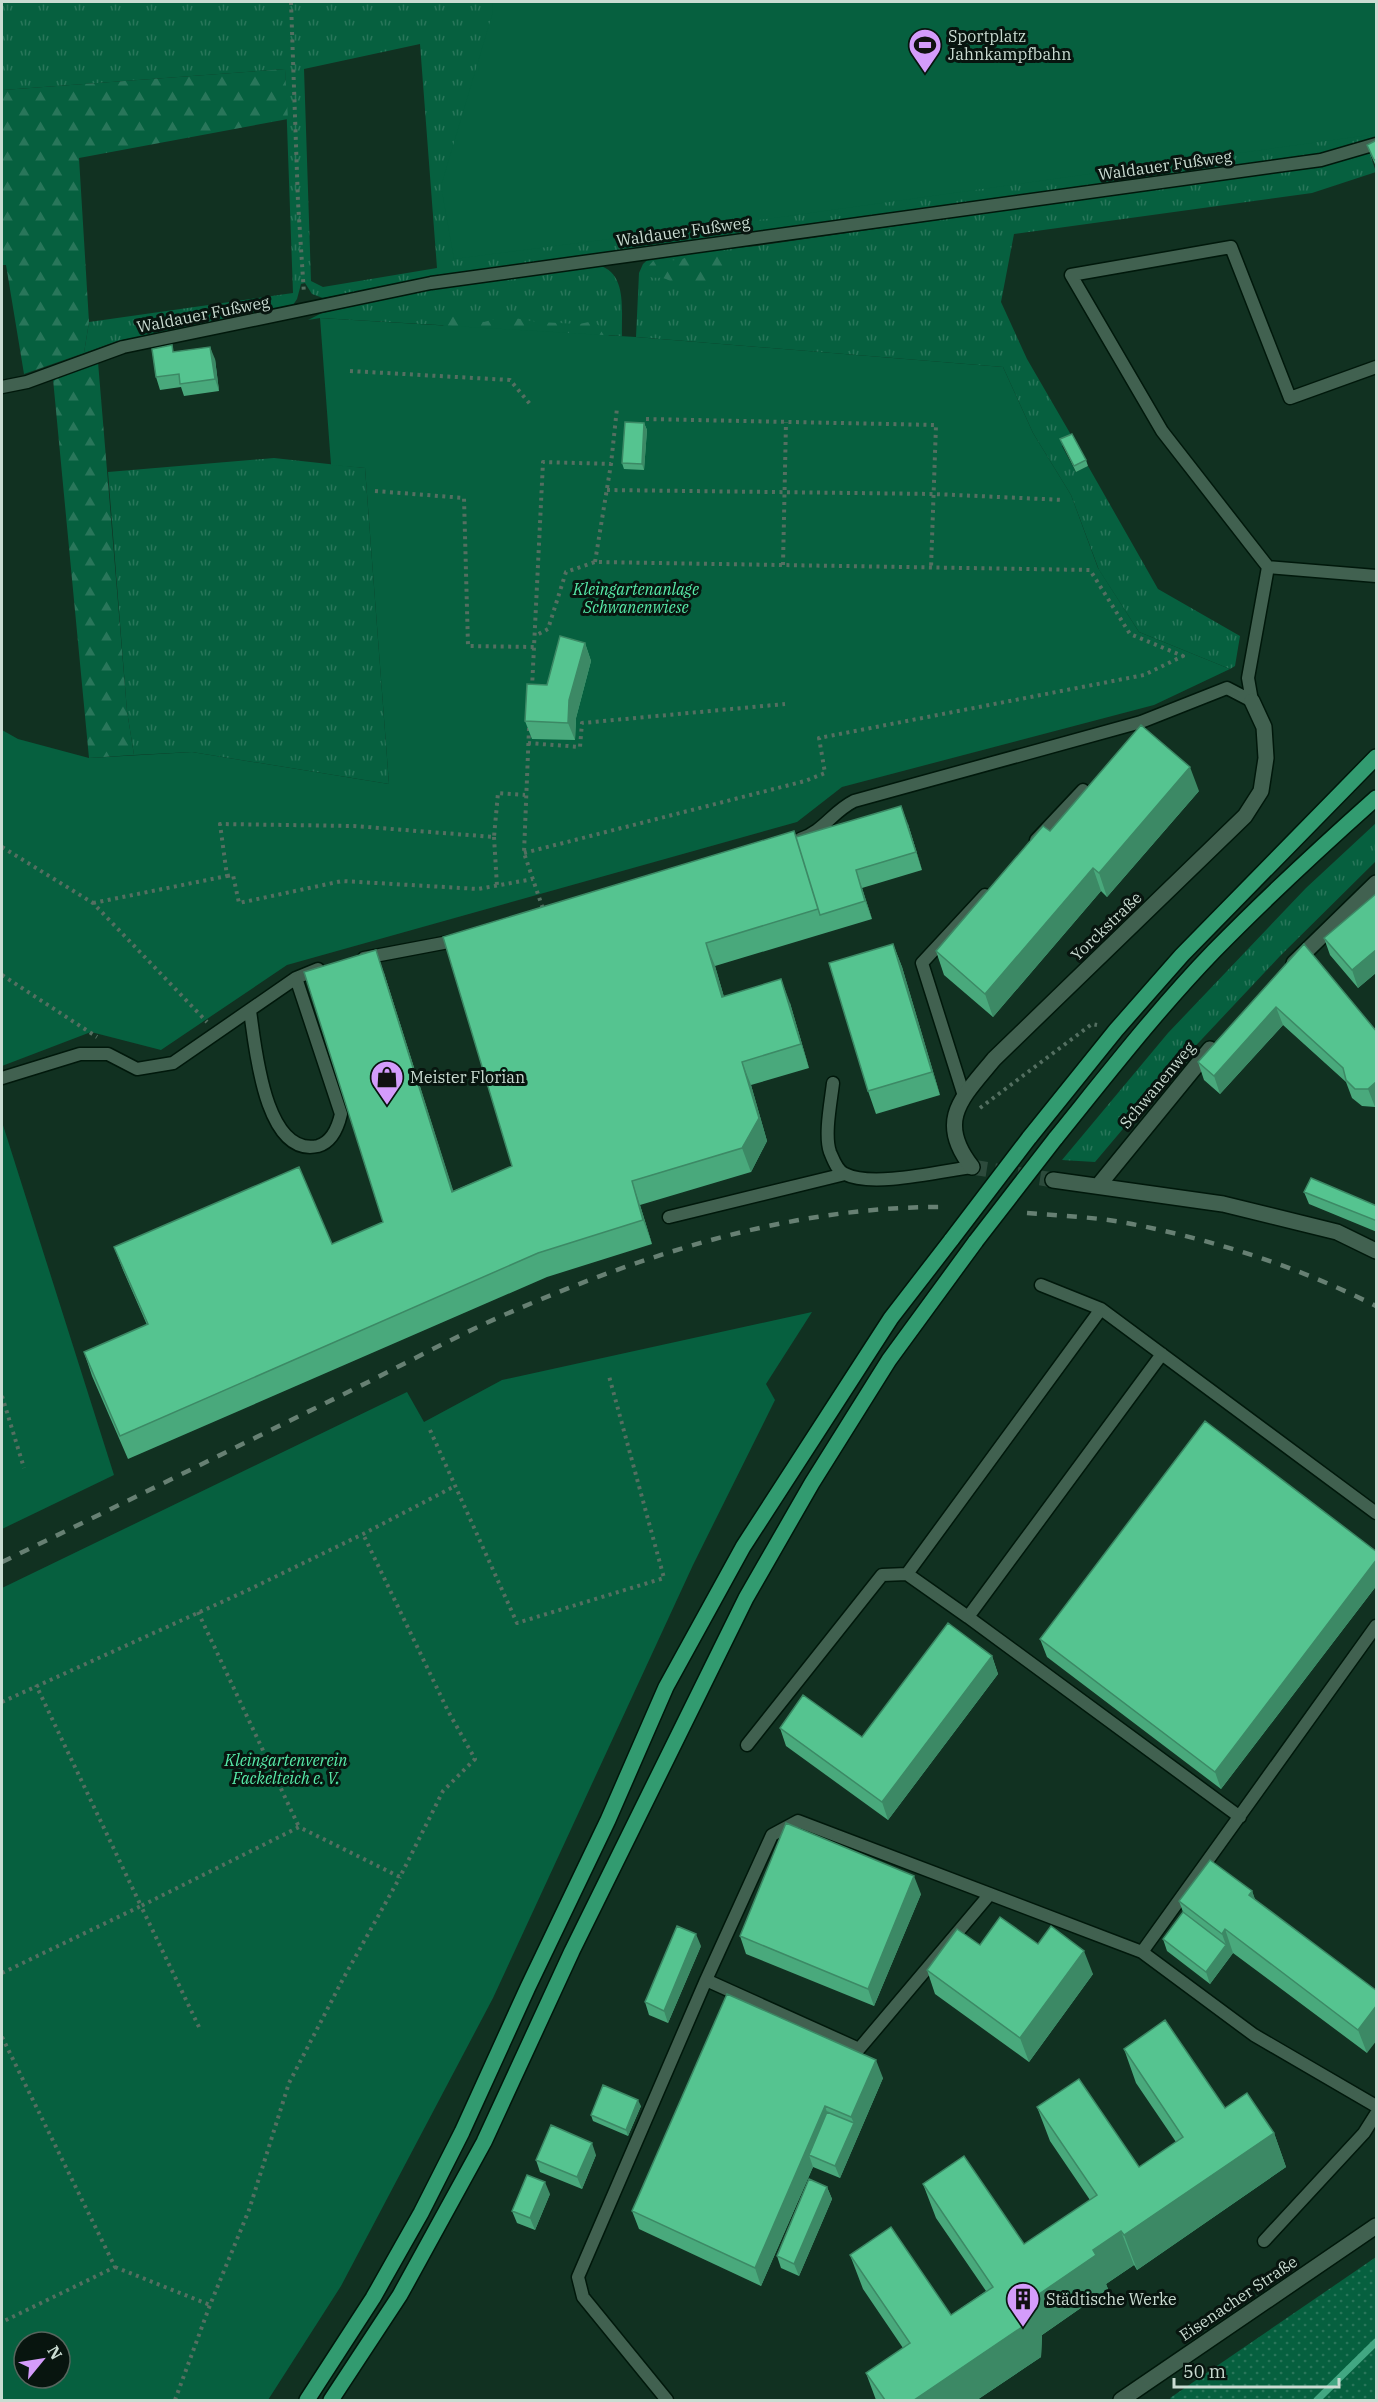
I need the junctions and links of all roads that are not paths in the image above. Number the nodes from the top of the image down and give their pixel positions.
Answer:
1 (1377, 144) edge
2 (1377, 367) edge
3 (2, 387) edge
4 (1268, 567) junction
5 (1377, 576) edge
6 (1252, 701) junction
7 (1377, 757) edge
8 (1083, 790) edge
9 (1377, 798) edge
10 (785, 843) edge
11 (1029, 848) edge
12 (1377, 883) edge
13 (990, 890) edge
14 (466, 938) edge
15 (351, 960) edge
16 (328, 966) edge
17 (1286, 971) edge
18 (296, 978) junction
19 (250, 1011) junction
20 (1224, 1035) edge
21 (2, 1078) edge
22 (833, 1083) dead end
23 (964, 1096) junction
24 (972, 1167) joint
25 (844, 1174) junction
26 (1053, 1180) tunnel mouth
27 (1098, 1186) junction
28 (669, 1217) dead end
29 (1377, 1251) edge
30 (1041, 1285) dead end
31 (1101, 1309) junction
32 (1162, 1354) junction
33 (1377, 1513) edge
34 (907, 1574) junction
35 (968, 1617) junction
36 (1377, 1626) edge
37 (747, 1745) dead end
38 (1240, 1817) junction
39 (990, 1894) junction
40 (1142, 1952) junction
41 (706, 1980) junction
42 (1377, 2106) edge
43 (1377, 2114) edge
44 (1377, 2226) edge
45 (1264, 2241) dead end
46 (307, 2400) edge
47 (331, 2400) edge
48 (667, 2400) edge
49 (1121, 2400) edge

1 - 3 lane, Waldauer Fußweg
2 - 4 lane
4 - 5 lane
4 - 6 lane
6 - 10 lane
6 - 23 street, Yorckstraße
7 - 46 main road, bridge
8 - 11 lane
9 - 47 main road, bridge
12 - 17 street
13 - 23 lane
14 - 15 lane
16 - 18 lane
18 - 19 lane
18 - 19 lane
19 - 21 lane
20 - 27 street, Schwanenweg
22 - 25 lane
23 - 24 street, Yorckstraße
24 - 25 lane
25 - 28 lane
26 - 27 street
27 - 29 street
30 - 31 lane
31 - 32 lane
31 - 34 lane
32 - 33 lane
32 - 35 lane
34 - 35 lane
34 - 37 lane
35 - 38 lane
36 - 38 lane
38 - 40 lane
39 - 40 lane
39 - 41 lane
39 - 41 lane
40 - 42 lane
41 - 48 lane
43 - 45 lane
44 - 49 street, Eisenacher Straße

